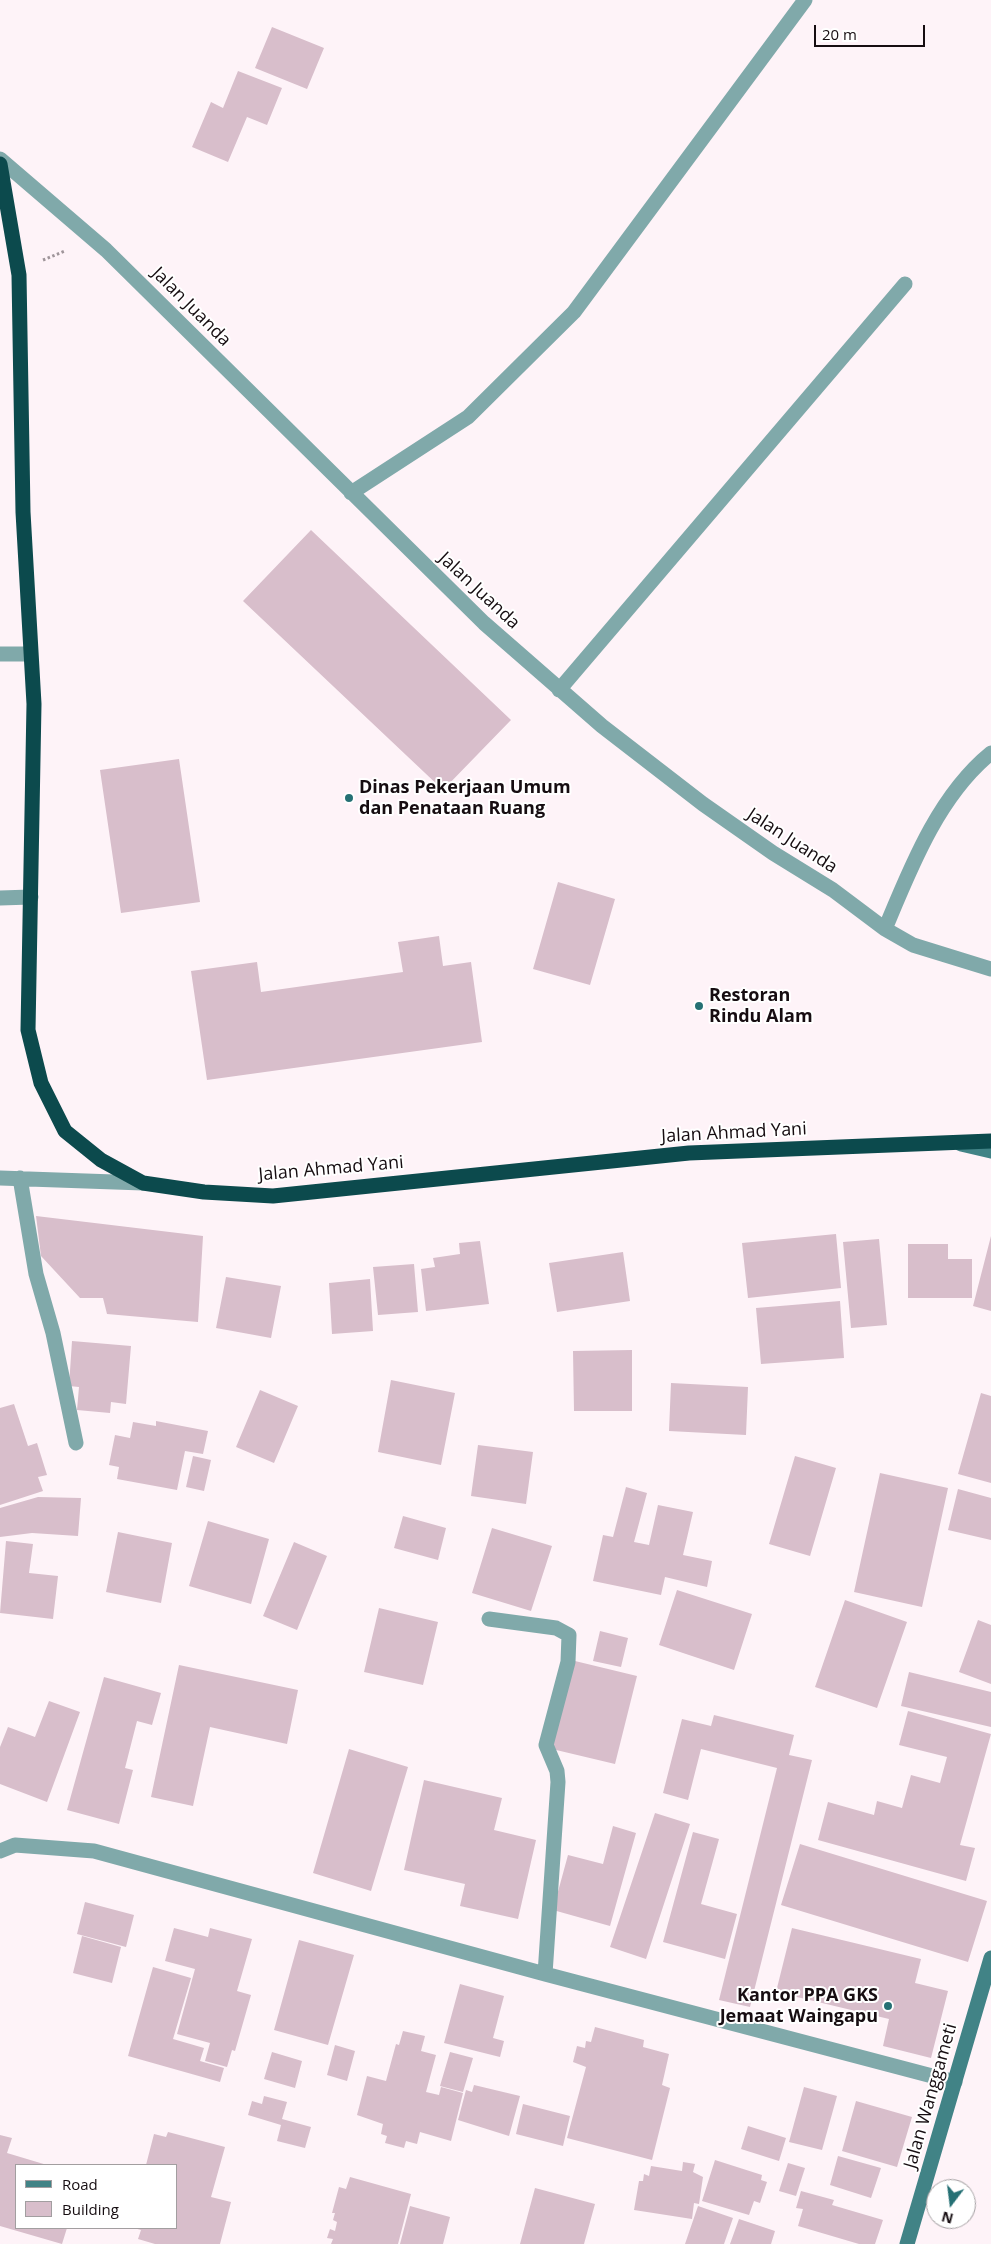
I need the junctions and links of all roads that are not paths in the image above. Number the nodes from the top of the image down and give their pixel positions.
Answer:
1 (805, 0) edge
2 (0, 158) edge
3 (0, 164) edge
4 (905, 284) dead end
5 (351, 493) junction
6 (0, 654) edge
7 (30, 654) junction
8 (559, 690) junction
9 (991, 754) edge
10 (0, 898) edge
11 (31, 898) junction
12 (885, 929) junction
13 (991, 969) edge
14 (946, 1141) junction
15 (991, 1141) edge
16 (991, 1151) edge
17 (0, 1178) edge
18 (20, 1178) junction
19 (143, 1183) junction
20 (76, 1443) dead end
21 (489, 1619) dead end
22 (0, 1851) edge
23 (991, 1958) edge
24 (545, 1974) junction
25 (954, 2082) junction
26 (907, 2244) edge

1 - 5 street
2 - 5 street, Jalan Juanda
3 - 7 highway, Jalan Ahmad Yani
4 - 8 street
5 - 8 street, Jalan Juanda
6 - 7 street
7 - 11 highway, Jalan Ahmad Yani
8 - 12 street, Jalan Juanda
9 - 12 street
10 - 11 street
11 - 19 highway, Jalan Ahmad Yani
12 - 13 street, Jalan Juanda
14 - 15 highway, Jalan Ahmad Yani
14 - 16 street
14 - 19 highway, Jalan Ahmad Yani
17 - 18 street
18 - 19 street
18 - 20 street
21 - 24 street
22 - 24 street
23 - 25 street, Jalan Wanggameti
24 - 25 street
25 - 26 street, Jalan Wanggameti

